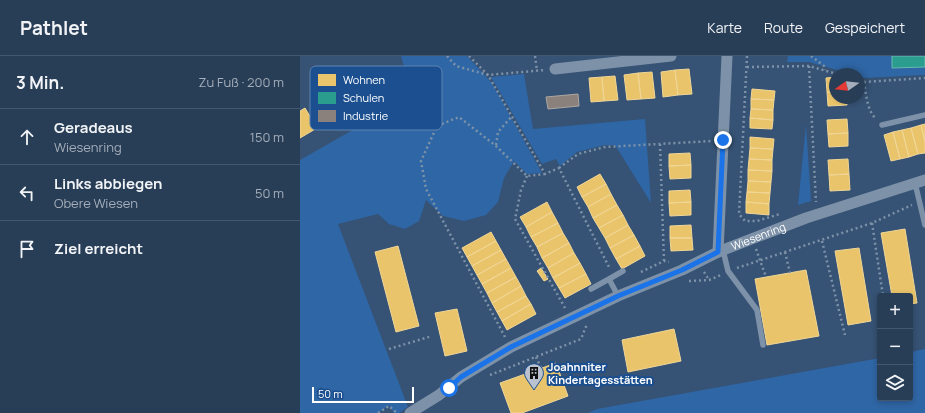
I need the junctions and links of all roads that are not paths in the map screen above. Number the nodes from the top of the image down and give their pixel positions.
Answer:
1 (671, 56) edge
2 (727, 56) edge
3 (555, 69) road end
4 (925, 115) edge
5 (882, 125) road end
6 (920, 182) edge
7 (925, 225) edge
8 (720, 251) junction
9 (623, 271) dead end
10 (609, 279) junction
11 (591, 289) dead end
12 (618, 296) junction
13 (763, 345) dead end
14 (410, 413) edge

1 - 3 street
2 - 8 street
4 - 5 lane
6 - 7 lane
6 - 8 street, Wiesenring
8 - 12 street, Wiesenring
8 - 13 lane
9 - 10 lane
10 - 11 lane
10 - 12 lane
12 - 14 street, Wiesenring

